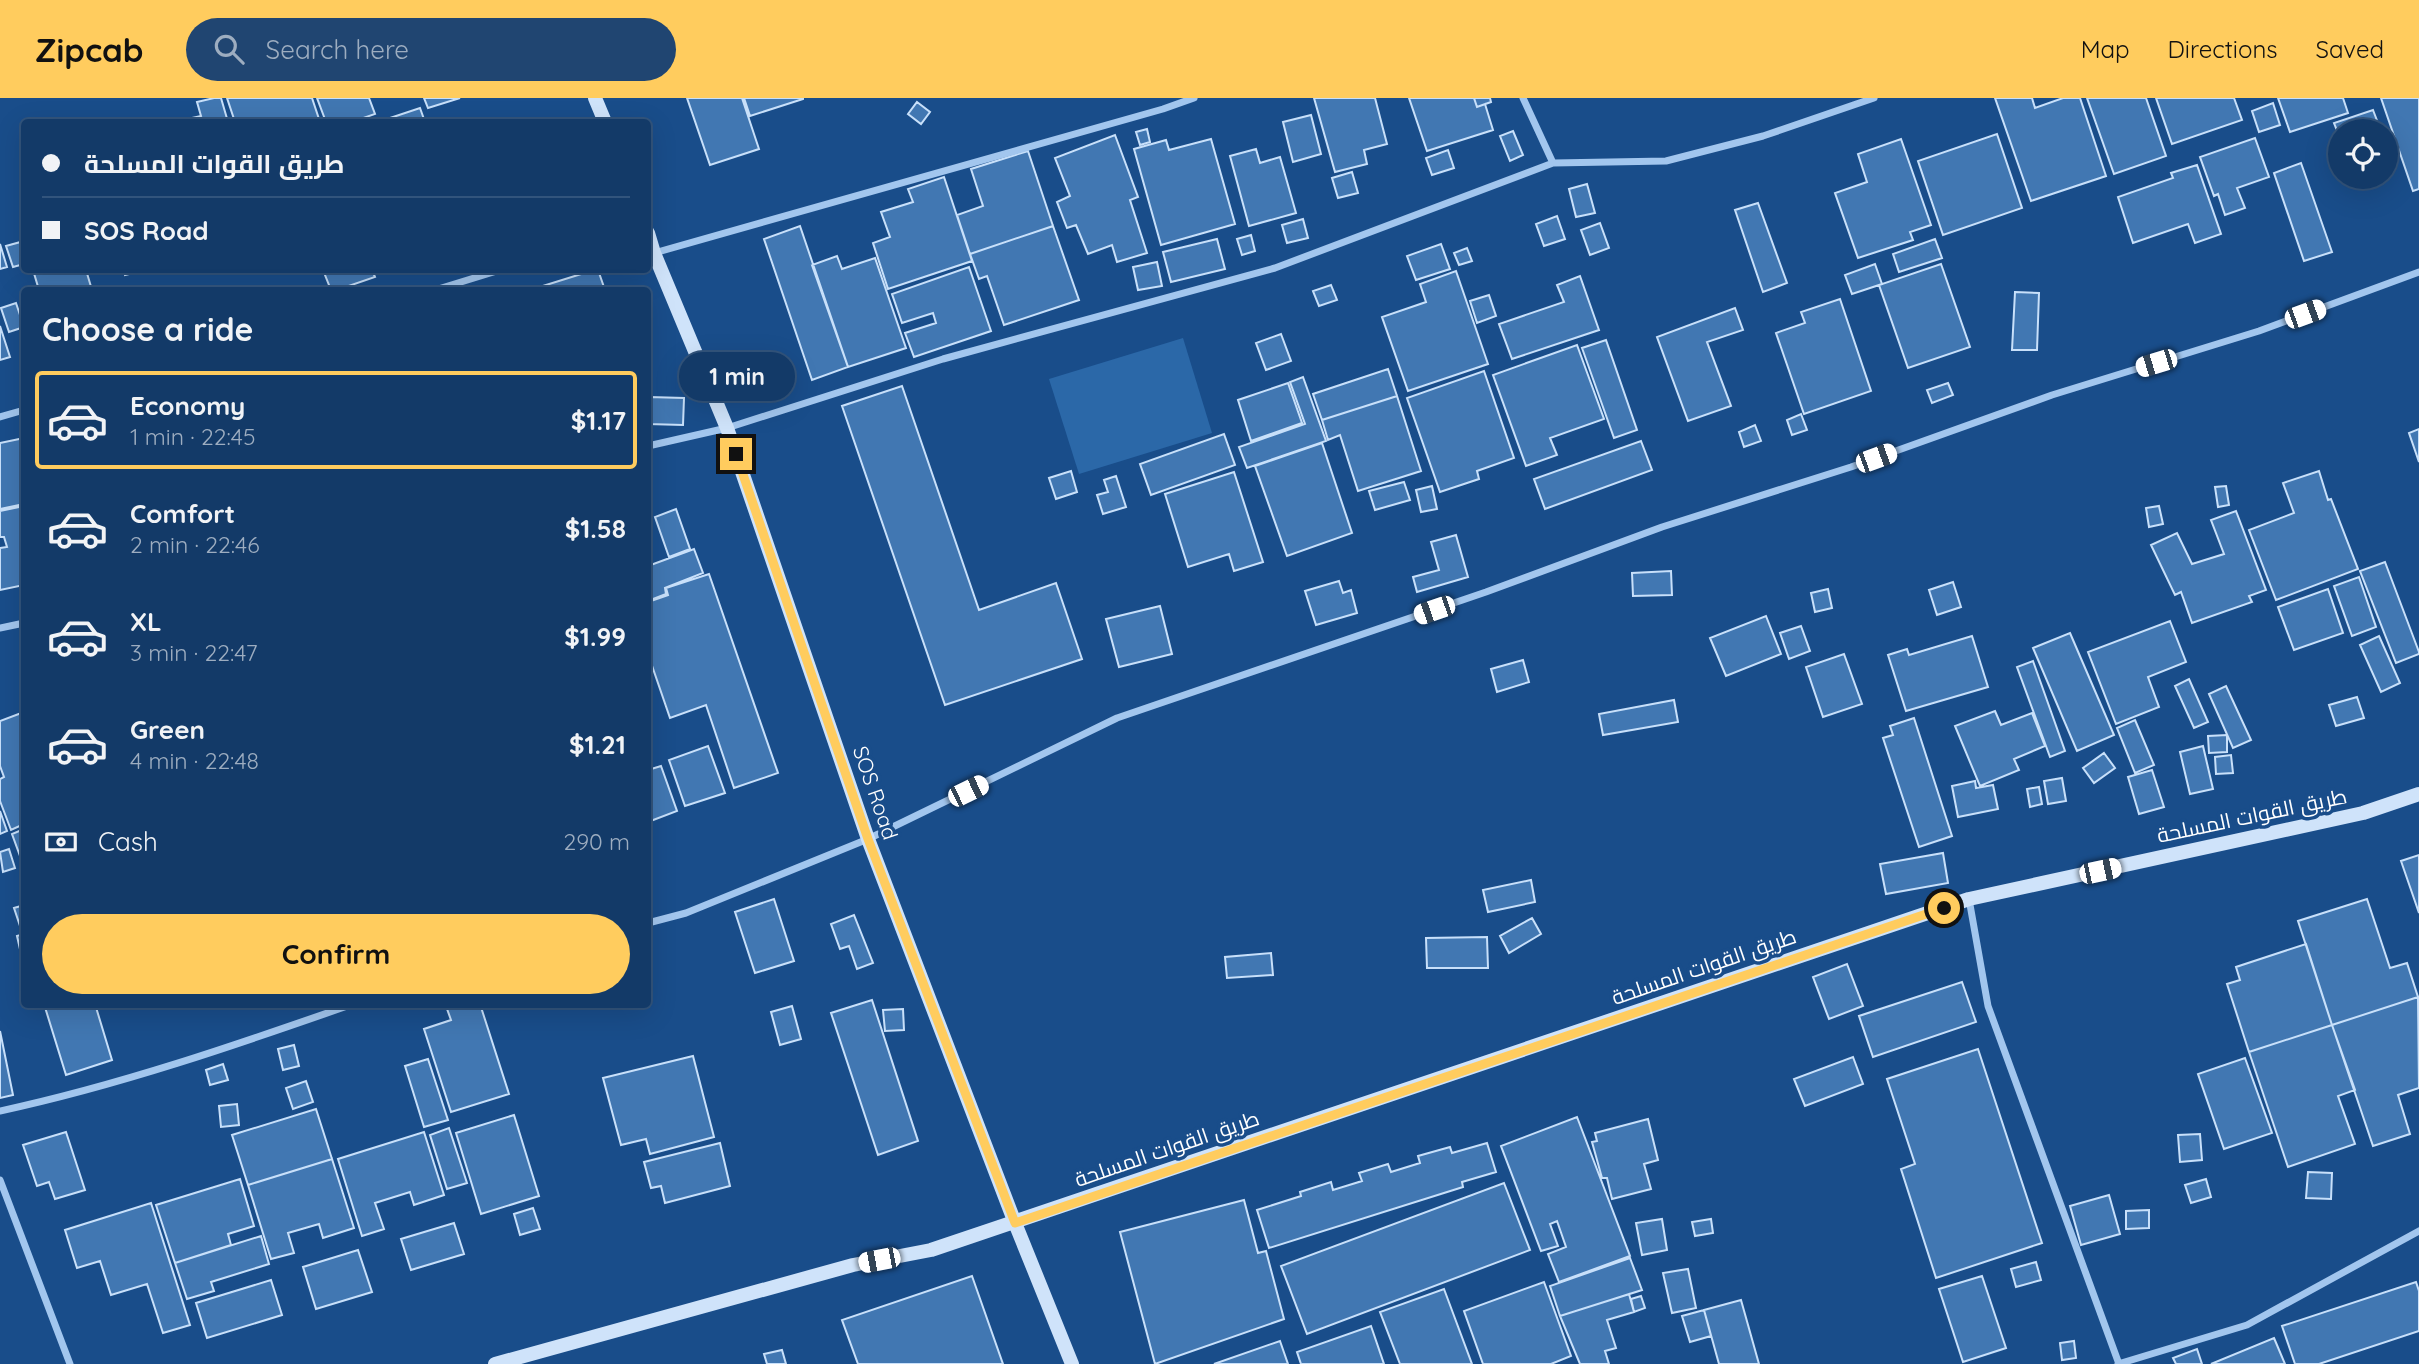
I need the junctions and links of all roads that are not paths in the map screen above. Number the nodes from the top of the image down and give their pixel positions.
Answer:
1 (596, 98) edge
2 (1194, 98) edge
3 (1522, 98) edge
4 (1874, 98) edge
5 (604, 119) edge
6 (1553, 163) junction
7 (651, 243) edge
8 (654, 253) junction
9 (2419, 272) edge
10 (490, 273) edge
11 (445, 287) edge
12 (21, 411) edge
13 (0, 417) edge
14 (727, 428) junction
15 (651, 445) edge
16 (21, 623) edge
17 (0, 628) edge
18 (2419, 794) edge
19 (868, 839) junction
20 (1969, 899) junction
21 (651, 922) edge
22 (342, 1008) edge
23 (0, 1111) edge
24 (0, 1180) edge
25 (1015, 1223) junction
26 (2417, 1231) edge
27 (2419, 1241) edge
28 (70, 1364) edge
29 (495, 1364) edge
30 (1072, 1364) edge
31 (2118, 1364) edge

1 - 5 street
2 - 8 street
3 - 6 street
4 - 6 street
6 - 14 street
7 - 8 street, SOS Road
8 - 14 street, SOS Road
9 - 19 street
10 - 11 street
12 - 13 street
14 - 15 street
14 - 19 street, SOS Road
16 - 17 street
18 - 20 street, طريق القوات المسلحة
19 - 21 street
19 - 25 street, SOS Road
20 - 25 street, طريق القوات المسلحة
20 - 31 street
22 - 23 street
24 - 28 street
25 - 29 street, طريق القوات المسلحة
25 - 30 street, SOS Road
26 - 27 street
26 - 31 street

